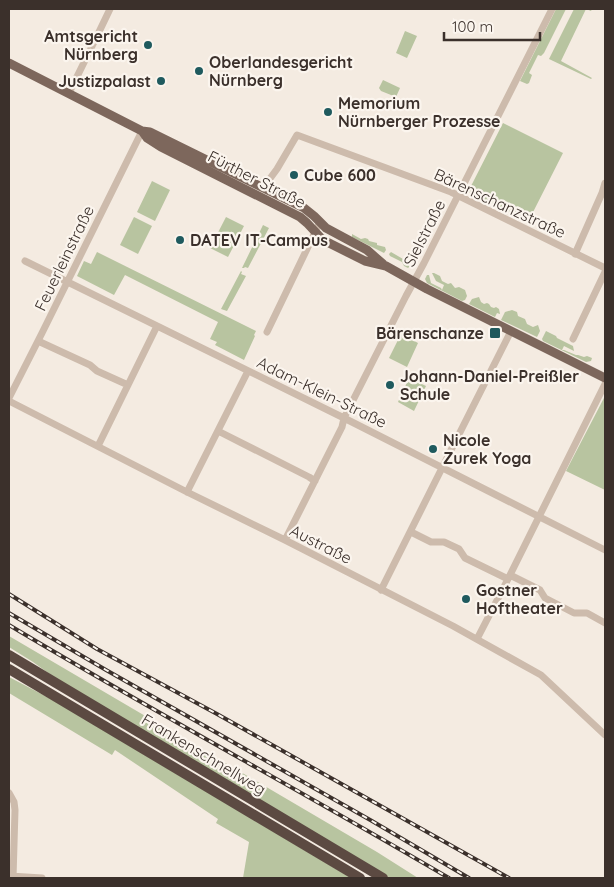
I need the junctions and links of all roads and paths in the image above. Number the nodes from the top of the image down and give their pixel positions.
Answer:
1 (110, 9) edge
2 (552, 9) edge
3 (9, 63) edge
4 (69, 93) junction
5 (142, 131) junction
6 (605, 184) edge
7 (263, 188) junction
8 (604, 194) edge
9 (458, 195) junction
10 (320, 222) junction
11 (316, 232) junction
12 (575, 254) junction
13 (25, 261) dead end
14 (386, 266) junction
15 (605, 270) edge
16 (67, 282) junction
17 (414, 282) junction
18 (158, 326) junction
19 (511, 331) junction
20 (267, 332) dead end
21 (573, 339) dead end
22 (38, 341) junction
23 (248, 371) junction
24 (605, 378) edge
25 (605, 384) edge
26 (128, 386) junction
27 (9, 399) edge
28 (344, 418) junction
29 (218, 431) junction
30 (98, 446) junction
31 (442, 468) junction
32 (315, 481) junction
33 (187, 492) junction
34 (539, 516) junction
35 (411, 532) junction
36 (285, 540) junction
37 (605, 550) edge
38 (509, 577) junction
39 (382, 590) junction
40 (605, 623) edge
41 (477, 639) junction
42 (9, 655) edge
43 (9, 669) edge
44 (604, 732) edge
45 (9, 793) edge
46 (12, 877) edge
47 (42, 878) edge
48 (360, 878) edge
49 (383, 878) edge

1 - 4 street
2 - 9 street, Sielstraße
3 - 4 main road, Fürther Straße
4 - 5 main road, Fürther Straße
5 - 7 main road, Fürther Straße
5 - 11 main road, Fürther Straße
5 - 16 street, Feuerleinstraße
6 - 8 street
7 - 9 street, Bärenschanzstraße
7 - 10 main road, Fürther Straße
8 - 12 street
9 - 12 street, Bärenschanzstraße
9 - 17 street, Sielstraße
10 - 11 street
10 - 14 main road, Fürther Straße
11 - 14 main road, Fürther Straße
11 - 20 street
12 - 15 street, Bärenschanzstraße
13 - 16 street, Adam-Klein-Straße
14 - 17 main road, Fürther Straße
15 - 21 street
16 - 18 street, Adam-Klein-Straße
16 - 22 street, Feuerleinstraße
17 - 19 main road, Fürther Straße
17 - 28 street, Sielstraße
18 - 23 street, Adam-Klein-Straße
18 - 26 street
19 - 24 main road, Fürther Straße
19 - 31 street
22 - 26 street
22 - 27 street, Feuerleinstraße
23 - 28 street, Adam-Klein-Straße
23 - 29 street
25 - 34 street
26 - 30 street
27 - 30 street, Austraße
28 - 31 street, Adam-Klein-Straße
28 - 32 street, Sielstraße
29 - 32 street
29 - 33 street
30 - 33 street, Austraße
31 - 34 street, Adam-Klein-Straße
31 - 35 street
32 - 36 street, Sielstraße
33 - 36 street, Austraße
34 - 37 street, Adam-Klein-Straße
34 - 38 street
35 - 38 street
35 - 39 street
36 - 39 street, Austraße
38 - 40 street
38 - 41 street
39 - 41 street, Austraße
41 - 44 street, Austraße
42 - 49 highway, Frankenschnellweg
43 - 48 highway, Frankenschnellweg
45 - 46 street
46 - 47 street

